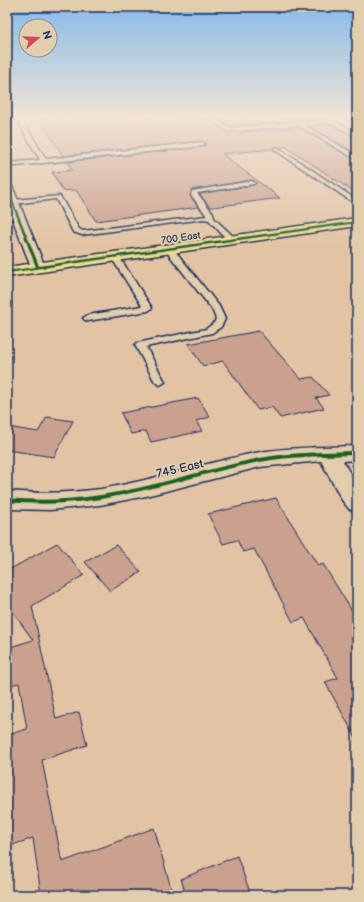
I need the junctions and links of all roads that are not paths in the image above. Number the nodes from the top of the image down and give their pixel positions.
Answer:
1 (52, 160) edge
2 (293, 160) edge
3 (44, 161) joint
4 (7, 165) edge
5 (252, 183) dead end
6 (7, 188) edge
7 (13, 202) junction
8 (357, 203) edge
9 (13, 217) edge
10 (211, 219) junction
11 (357, 222) edge
12 (232, 240) junction
13 (169, 249) junction
14 (115, 257) junction
15 (38, 267) junction
16 (7, 272) edge
17 (88, 318) dead end
18 (160, 382) dead end
19 (357, 453) edge
20 (328, 454) junction
21 (7, 500) edge
22 (357, 503) edge

1 - 3 lane
2 - 8 lane
3 - 4 lane
5 - 10 lane
6 - 7 street
7 - 9 street
7 - 10 lane
9 - 15 street
10 - 12 lane
11 - 12 main road, 700 East
12 - 13 main road, 700 East
13 - 14 main road, 700 East
13 - 18 lane
14 - 15 main road, 700 East
14 - 17 lane
15 - 16 main road, 700 East
19 - 20 street, 745 East
20 - 21 street, 745 East
20 - 22 street

